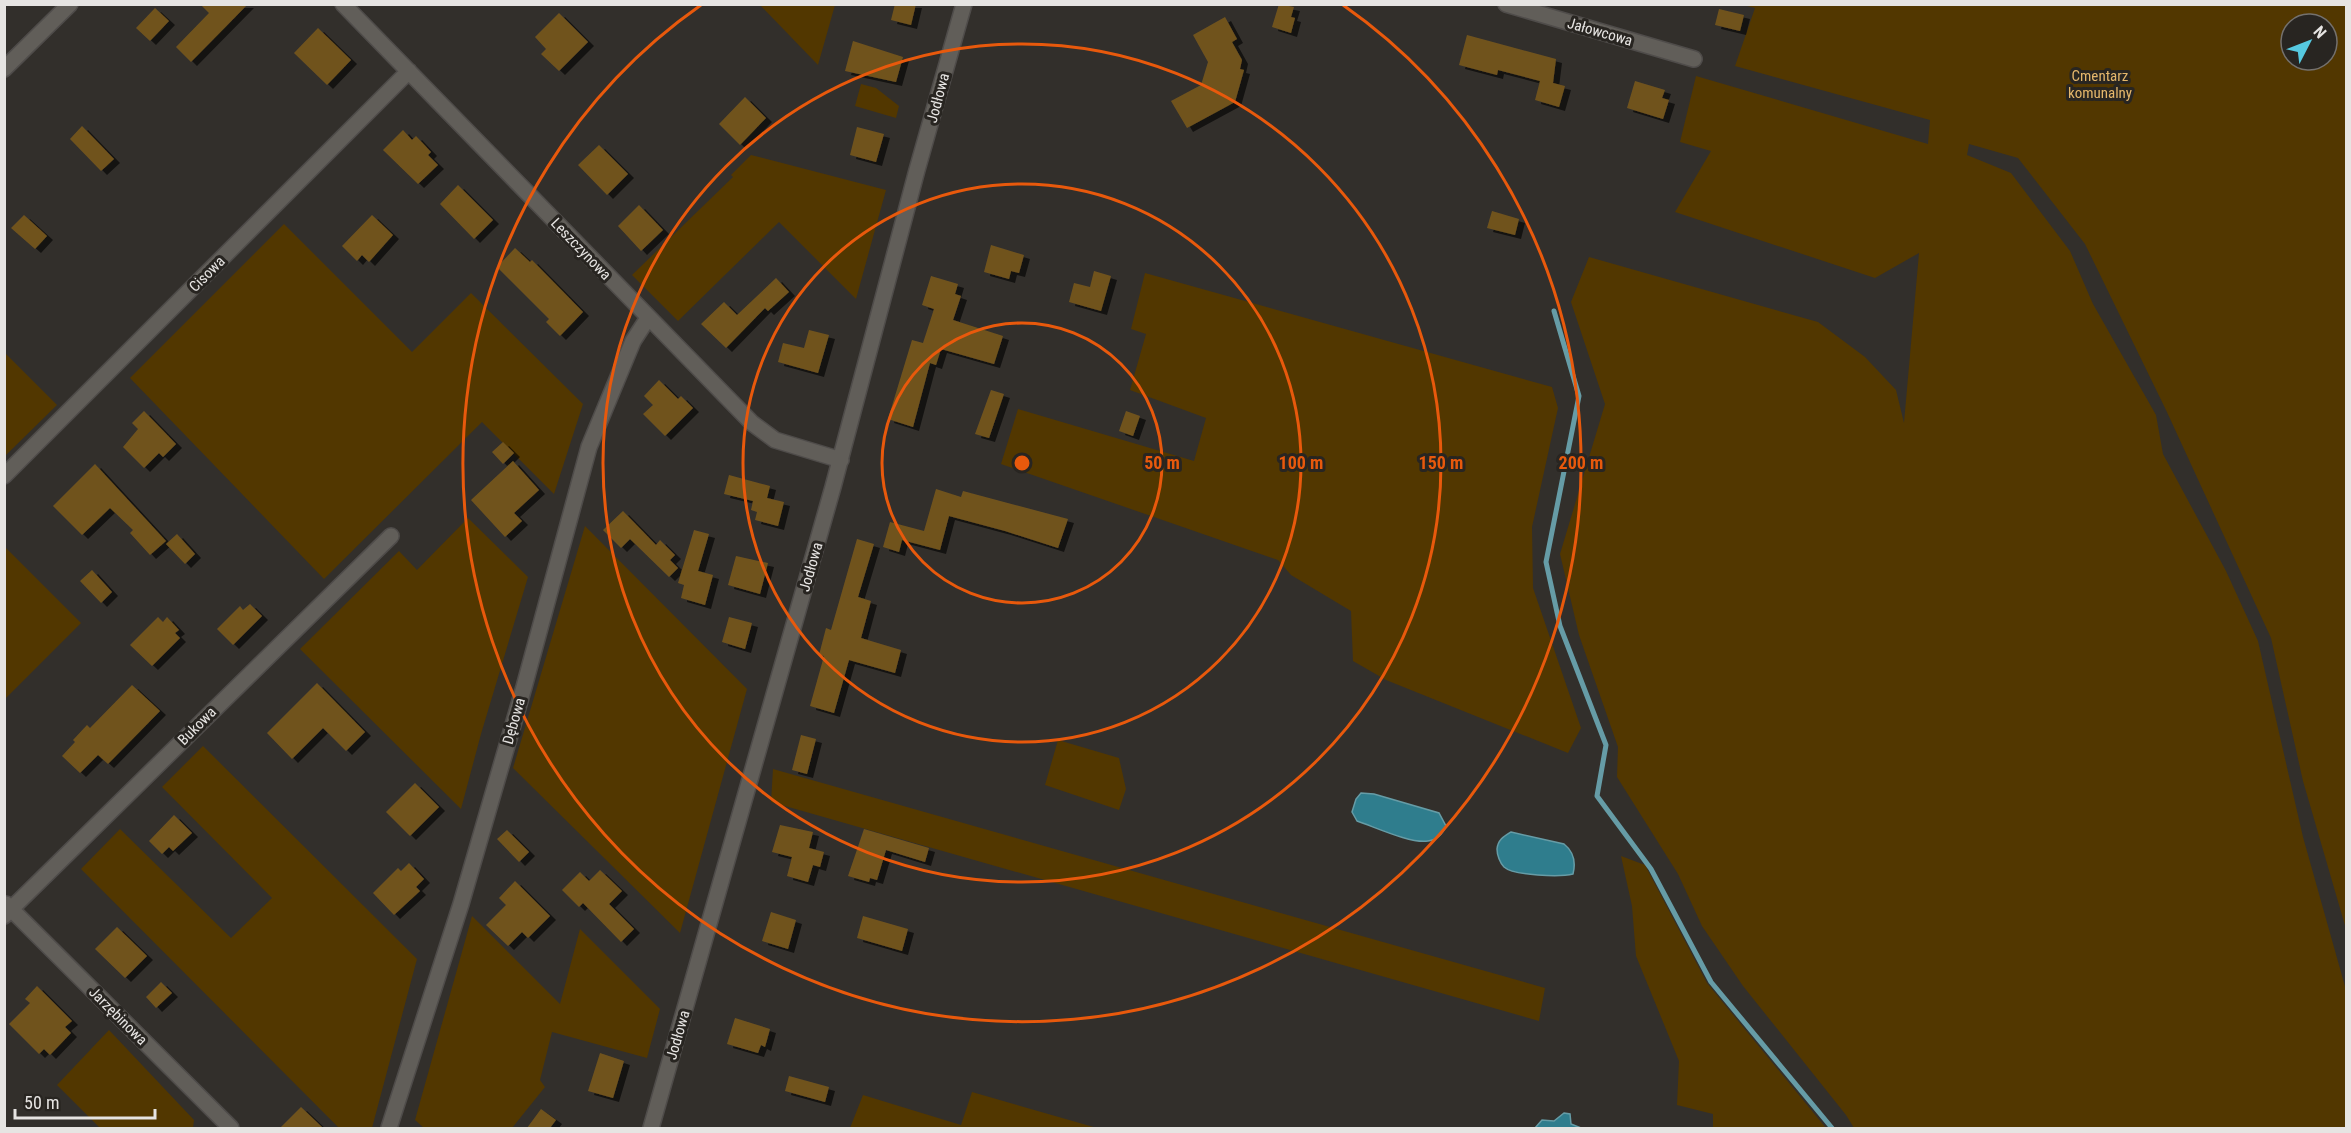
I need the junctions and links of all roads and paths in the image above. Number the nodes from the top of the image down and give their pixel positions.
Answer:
1 (70, 4) edge
2 (342, 4) edge
3 (964, 4) edge
4 (1506, 4) edge
5 (1694, 59) dead end
6 (4, 69) edge
7 (409, 72) junction
8 (648, 318) junction
9 (841, 460) junction
10 (4, 476) edge
11 (390, 536) dead end
12 (7, 910) edge
13 (231, 1128) edge
14 (389, 1128) edge
15 (651, 1128) edge

1 - 6 street
2 - 7 street, Leszczynowa
3 - 9 street, Jodłowa
4 - 5 street, Jałowcowa
7 - 8 street, Leszczynowa
7 - 10 street, Cisowa
8 - 9 street, Leszczynowa
8 - 14 street, Dębowa
9 - 15 street, Jodłowa
11 - 12 street, Bukowa
12 - 13 street, Jarzębinowa

